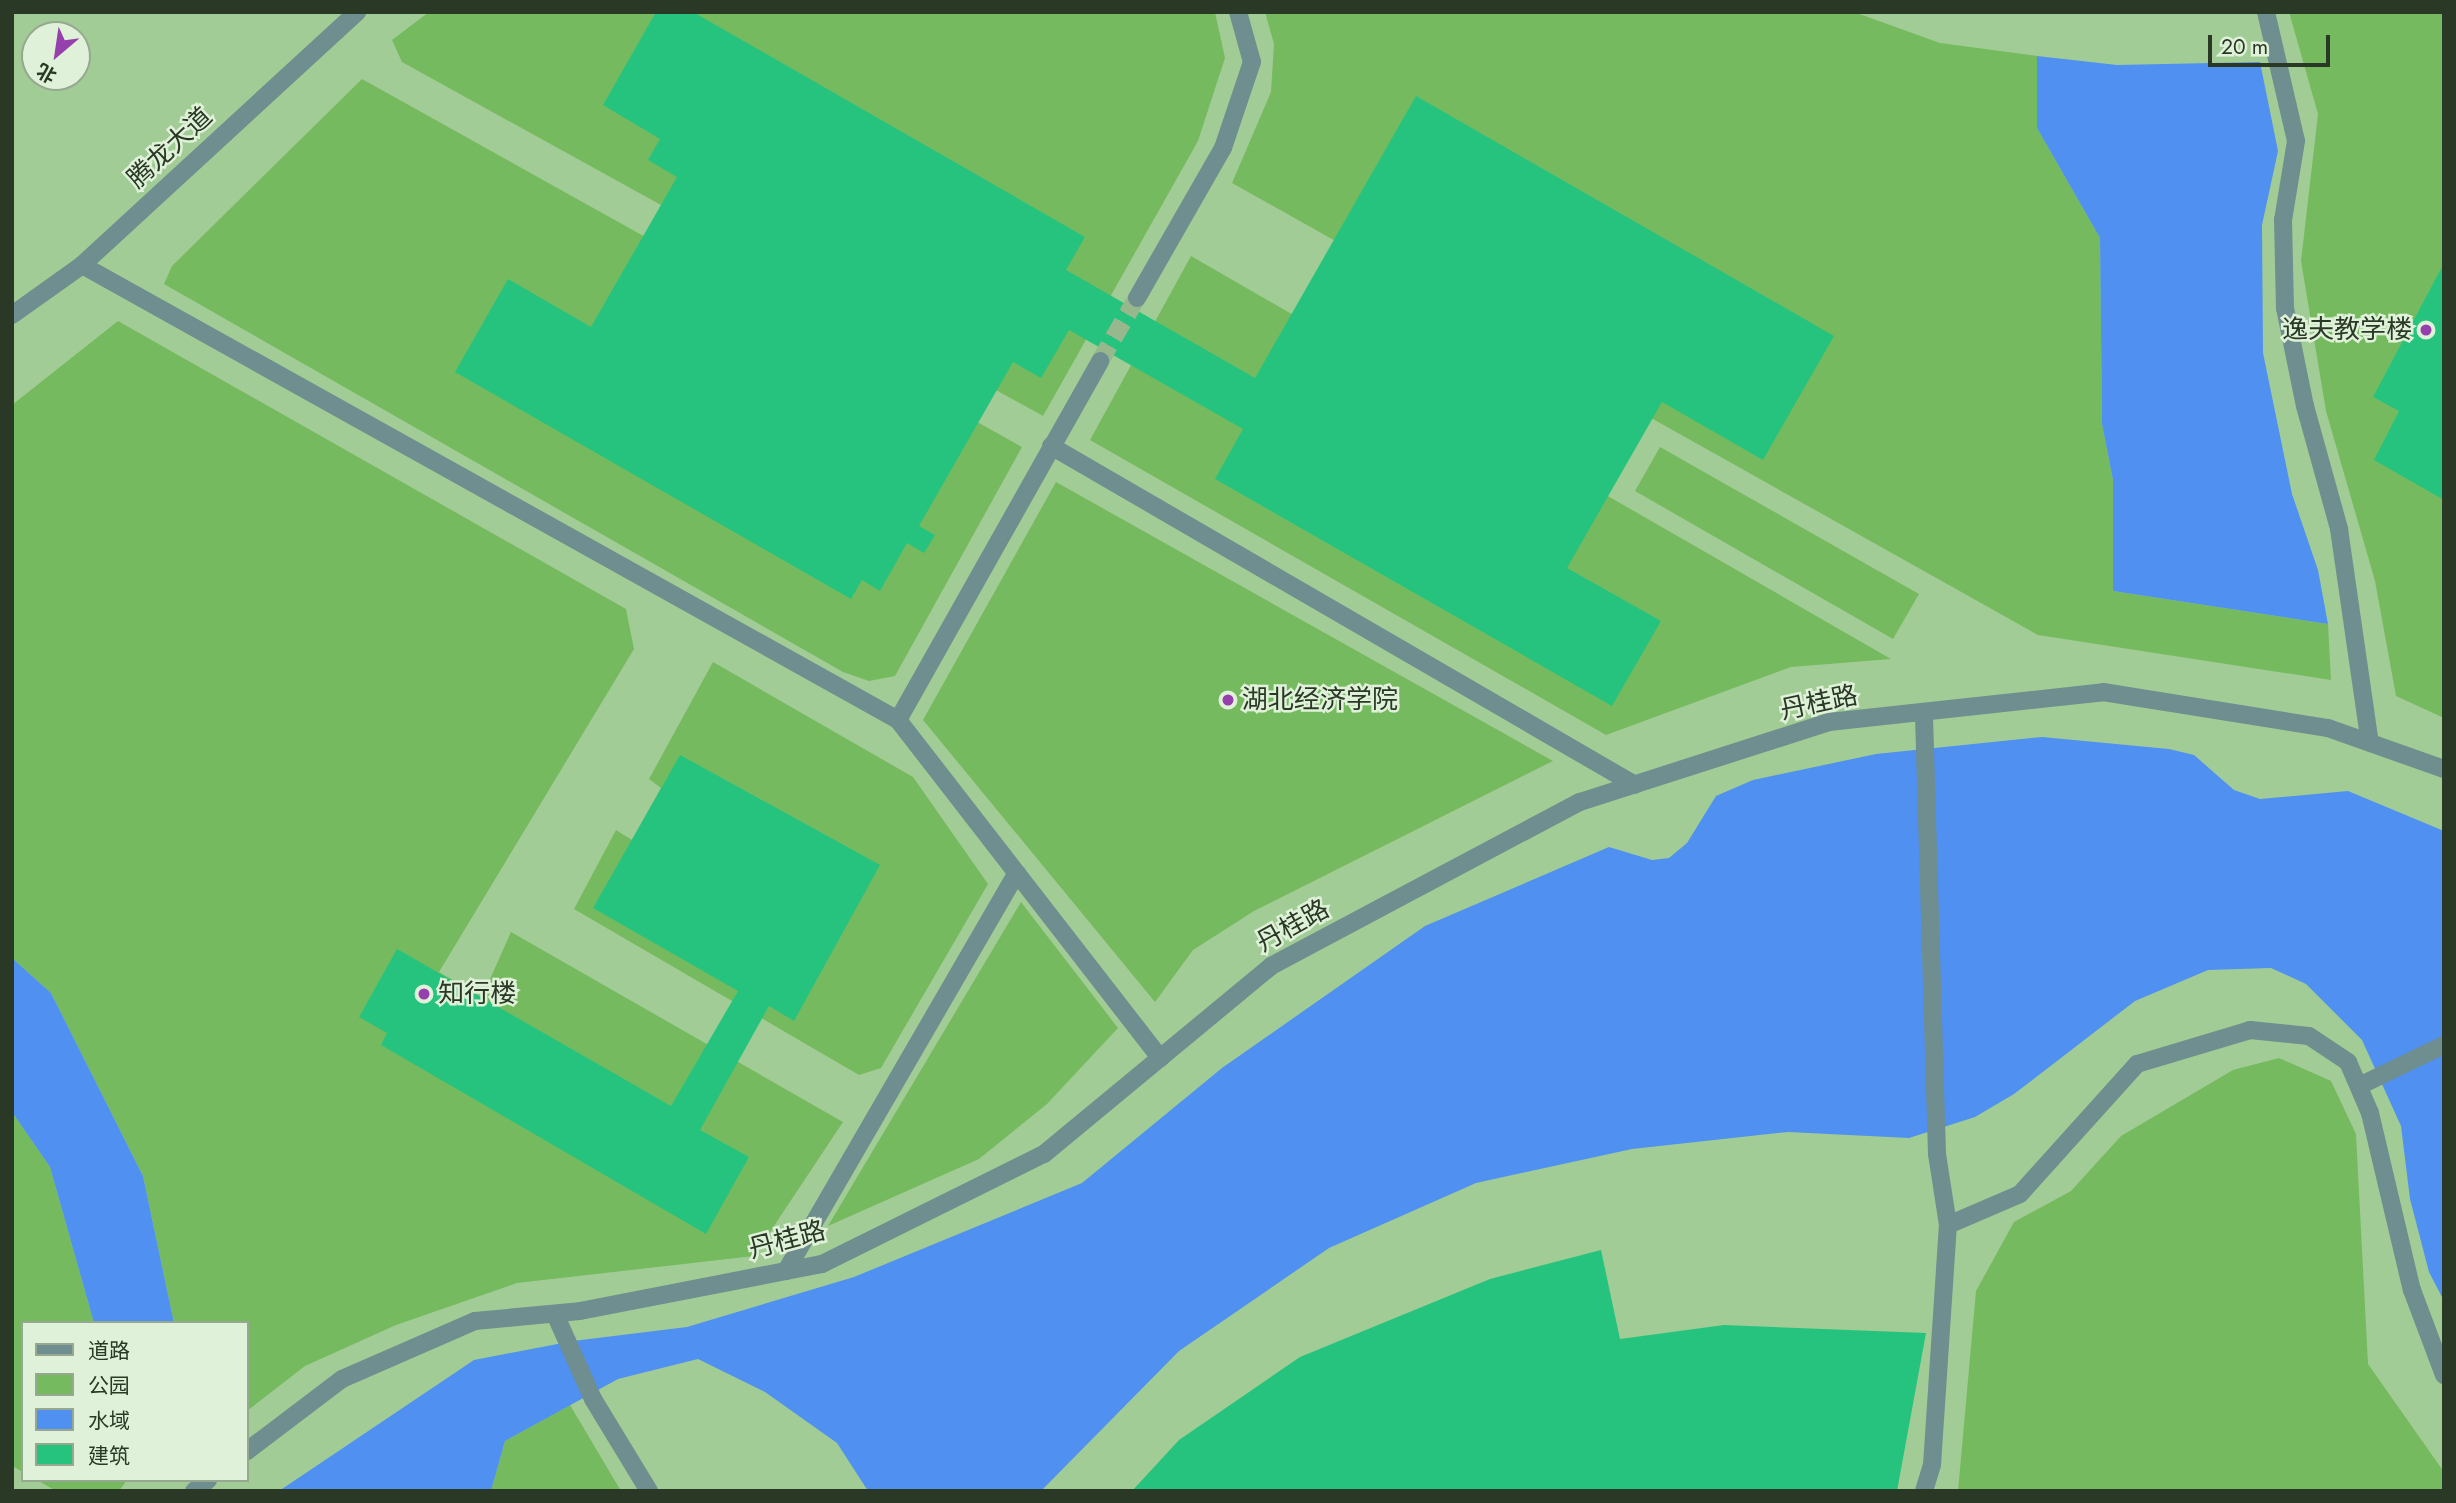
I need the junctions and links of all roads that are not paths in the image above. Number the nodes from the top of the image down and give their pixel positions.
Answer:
1 (357, 12) edge
2 (1238, 12) edge
3 (2266, 12) edge
4 (82, 265) junction
5 (1137, 298) tunnel mouth
6 (12, 315) edge
7 (1100, 361) tunnel mouth
8 (1051, 446) junction
9 (1924, 712) junction
10 (898, 720) junction
11 (2370, 743) junction
12 (2444, 769) edge
13 (1635, 785) junction
14 (1017, 873) junction
15 (2444, 1045) edge
16 (1160, 1058) junction
17 (2365, 1083) junction
18 (1948, 1225) junction
19 (786, 1270) junction
20 (556, 1317) junction
21 (2444, 1375) edge
22 (248, 1450) edge
23 (649, 1491) edge
24 (1924, 1491) edge

1 - 4 street, 腾龙大道
2 - 5 street
3 - 11 street
4 - 6 street, 腾龙大道
4 - 10 street
7 - 8 street
8 - 10 street
8 - 13 street
9 - 11 street, 丹桂路
9 - 13 street, 丹桂路
9 - 18 street
10 - 14 street
11 - 12 street, 丹桂路
13 - 16 street, 丹桂路
14 - 16 street
14 - 19 street
15 - 17 street
16 - 19 street, 丹桂路
17 - 18 street
17 - 21 street
18 - 24 street
19 - 20 street, 丹桂路
20 - 22 street, 丹桂路
20 - 23 street

